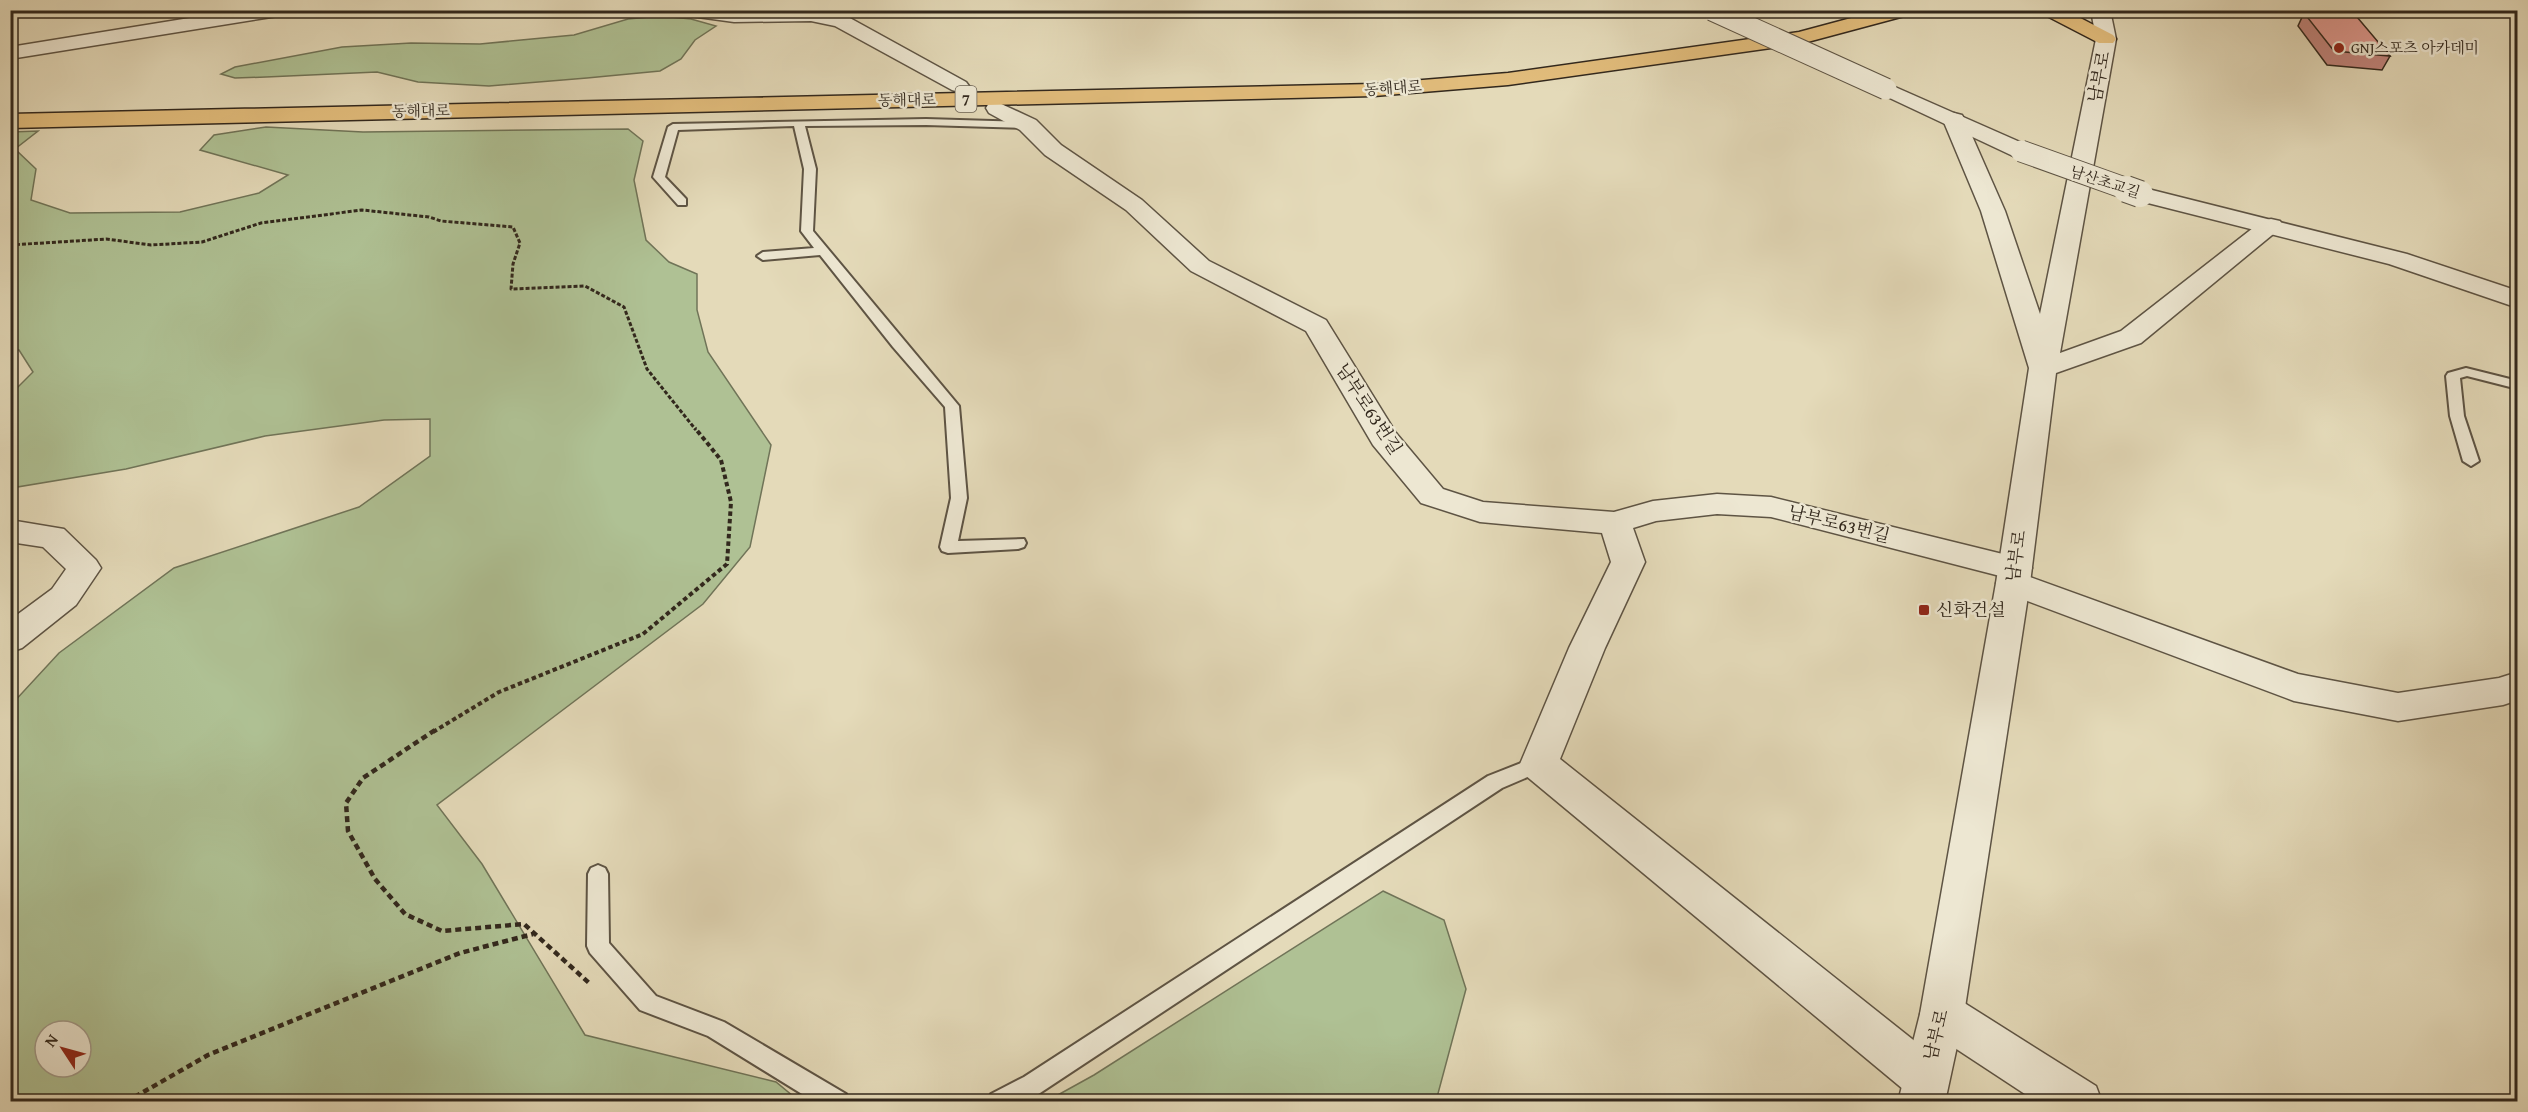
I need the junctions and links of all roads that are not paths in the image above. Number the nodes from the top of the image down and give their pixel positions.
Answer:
1 (168, 10) edge
2 (278, 10) edge
3 (690, 10) edge
4 (1712, 10) edge
5 (1905, 10) edge
6 (2050, 10) edge
7 (814, 13) edge
8 (2103, 25) edge
9 (19, 52) edge
10 (959, 86) dead end
11 (997, 108) dead end
12 (1954, 120) junction
13 (16, 121) edge
14 (799, 123) junction
15 (1028, 125) junction
16 (682, 202) dead end
17 (2271, 226) junction
18 (823, 251) junction
19 (763, 256) dead end
20 (2517, 300) edge
21 (2043, 368) junction
22 (2517, 385) edge
23 (2471, 460) dead end
24 (1615, 523) junction
25 (10, 531) edge
26 (1018, 543) dead end
27 (2014, 576) junction
28 (10, 639) edge
29 (2517, 685) edge
30 (1539, 764) junction
31 (598, 874) dead end
32 (1942, 1014) junction
33 (1923, 1090) edge
34 (838, 1101) edge
35 (999, 1101) edge
36 (2079, 1101) edge

1 - 9 street
2 - 9 street
3 - 7 street
4 - 12 street, 남산초교길, bridge
5 - 13 main road, 동해대로 / 7
6 - 8 main road
7 - 10 street
8 - 21 street, 남부로
11 - 15 street, 남부로63번길
12 - 17 street, 남산초교길, bridge
12 - 21 street
14 - 15 lane
14 - 16 lane
14 - 18 lane
15 - 24 street, 남부로63번길
17 - 20 street, 남산초교길
17 - 21 street
18 - 19 lane
18 - 26 lane
21 - 27 street, 남부로
22 - 23 lane
24 - 27 street, 남부로63번길
24 - 30 street
25 - 28 street
27 - 29 street, 남부로63번길
27 - 32 street, 남부로
30 - 33 street
30 - 35 lane
31 - 34 lane
32 - 33 street, 남부로
32 - 36 street

